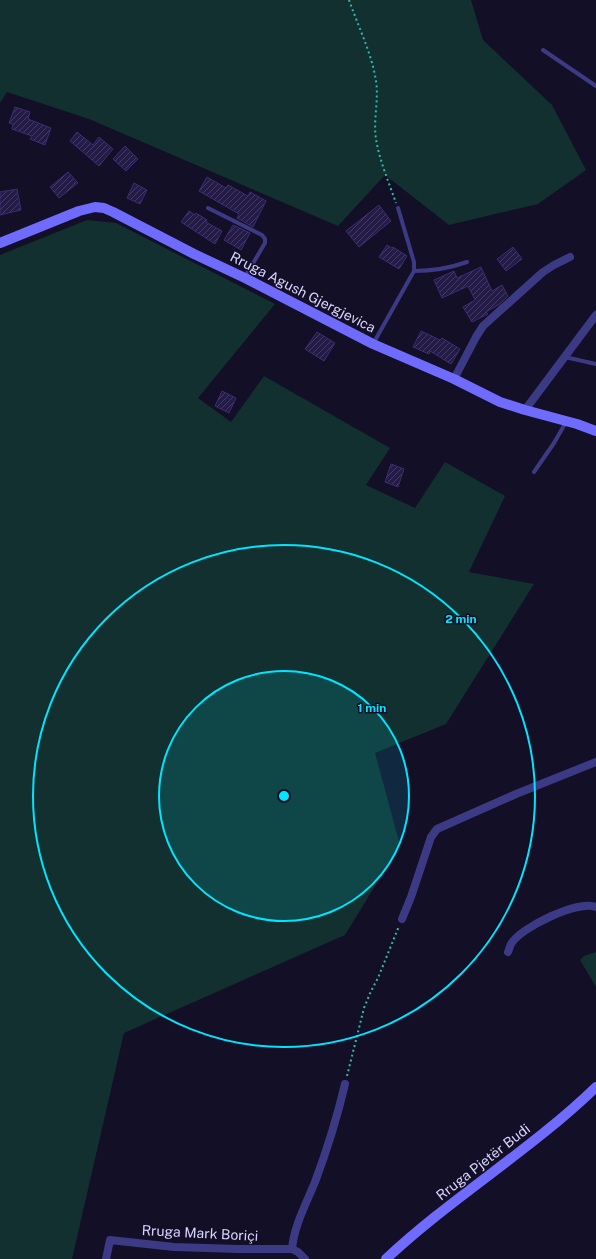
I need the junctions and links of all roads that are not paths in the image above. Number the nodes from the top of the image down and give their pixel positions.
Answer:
1 (543, 50) dead end
2 (596, 86) edge
3 (208, 208) dead end
4 (398, 208) road end
5 (0, 243) edge
6 (570, 257) dead end
7 (467, 262) dead end
8 (414, 271) junction
9 (245, 278) junction
10 (596, 315) edge
11 (373, 344) junction
12 (564, 357) junction
13 (596, 364) edge
14 (454, 379) junction
15 (525, 410) junction
16 (567, 421) junction
17 (596, 432) edge
18 (534, 472) dead end
19 (596, 762) edge
20 (596, 907) edge
21 (402, 919) road end
22 (508, 952) dead end
23 (345, 1084) road end
24 (596, 1087) edge
25 (292, 1249) junction
26 (106, 1259) edge
27 (305, 1259) edge
28 (386, 1259) edge

1 - 2 lane
3 - 9 lane
4 - 8 lane
5 - 9 main road, Rruga Agush Gjergjevica
6 - 14 street
7 - 8 lane
8 - 11 lane
9 - 11 main road, Rruga Agush Gjergjevica
10 - 12 street
11 - 14 main road, Rruga Agush Gjergjevica
12 - 13 lane
12 - 15 street
14 - 15 main road, Rruga Agush Gjergjevica
15 - 16 main road, Rruga Agush Gjergjevica
16 - 17 main road, Rruga Agush Gjergjevica
16 - 18 lane
19 - 21 street
20 - 22 street
23 - 25 street
24 - 28 main road, Rruga Pjetër Budi
25 - 26 street, Rruga Mark Boriçi
25 - 27 street

